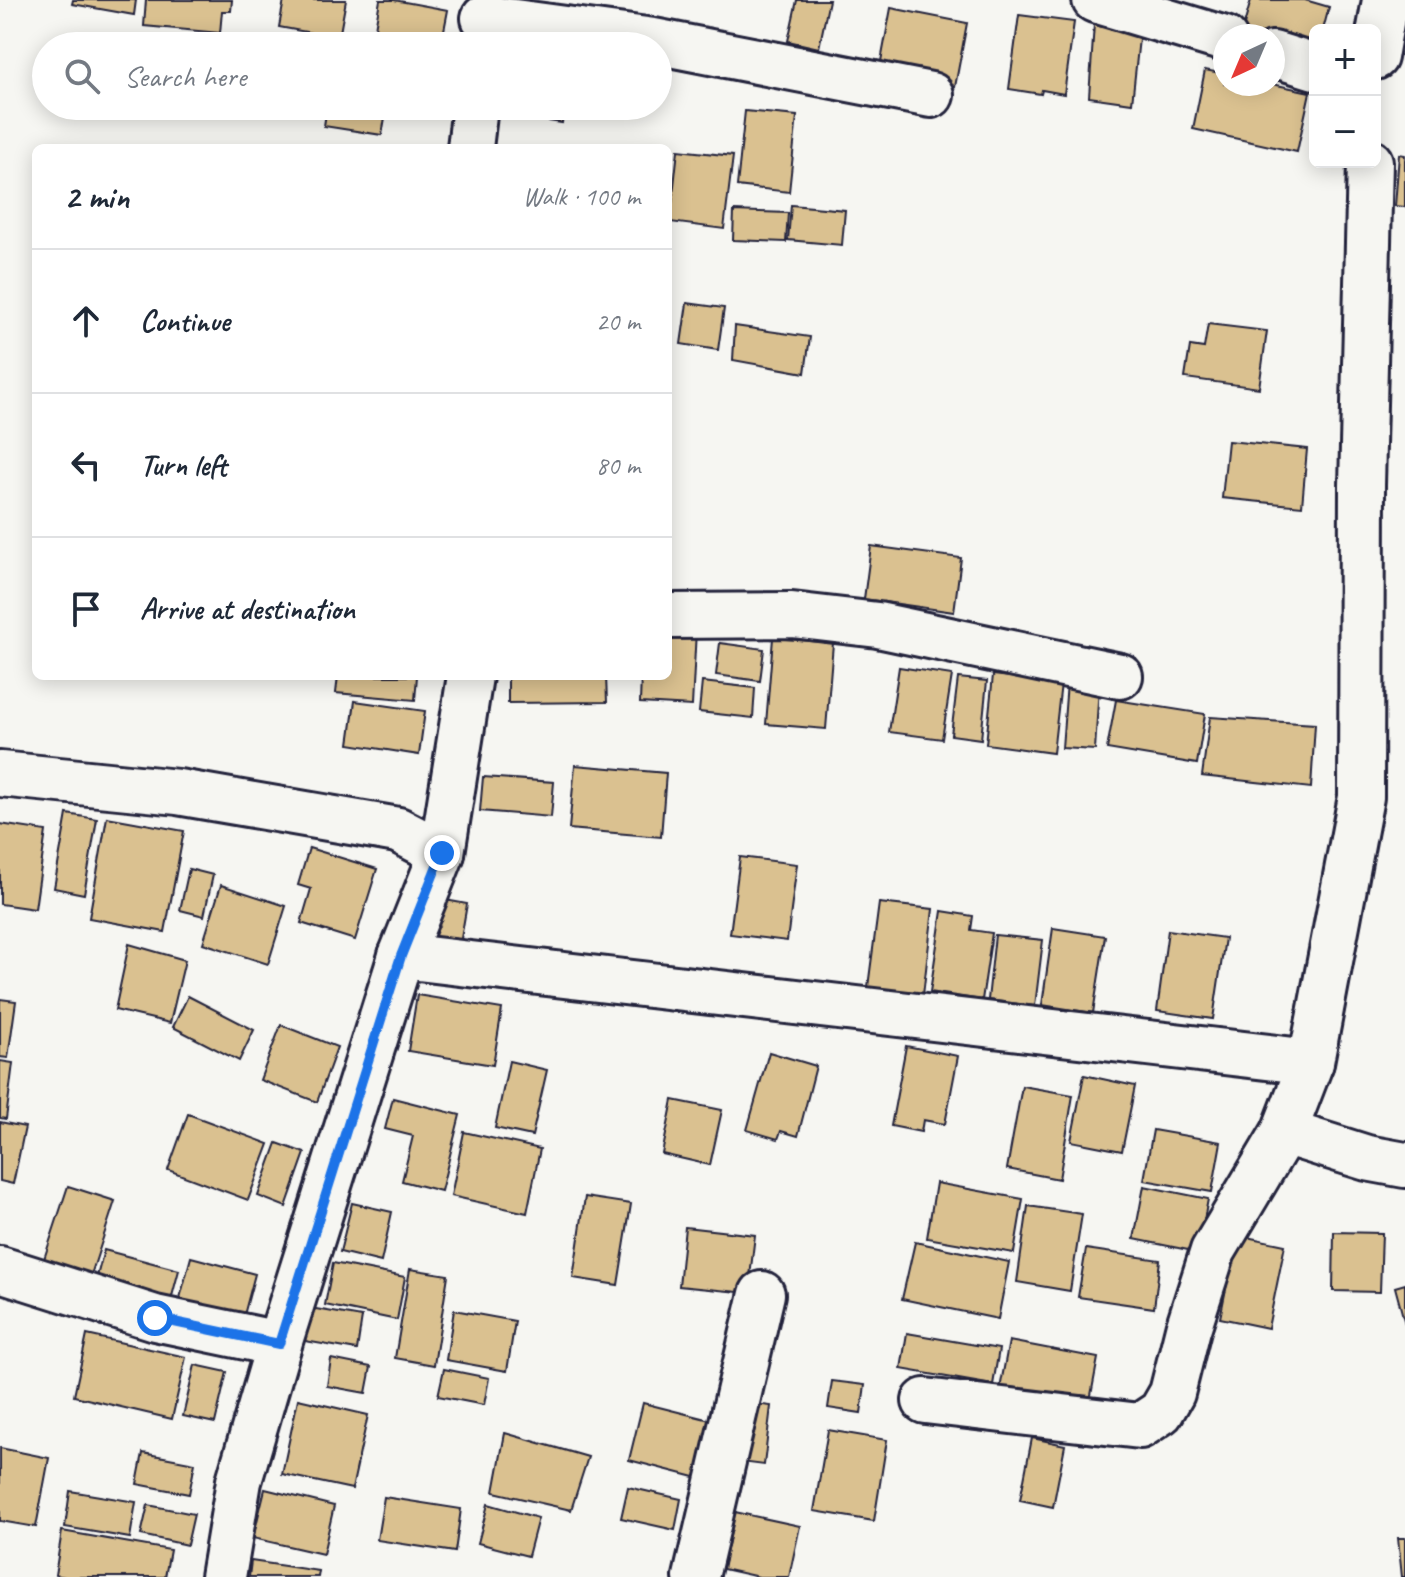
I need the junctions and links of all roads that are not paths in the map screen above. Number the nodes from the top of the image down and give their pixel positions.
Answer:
1 (1095, 0) edge
2 (1385, 0) edge
3 (484, 21) edge
4 (1381, 24) edge
5 (578, 32) edge
6 (1213, 35) edge
7 (672, 45) edge
8 (1285, 58) edge
9 (1309, 65) edge
10 (931, 95) dead end
11 (473, 120) edge
12 (470, 144) edge
13 (1370, 168) edge
14 (672, 616) edge
15 (1120, 676) dead end
16 (469, 680) edge
17 (0, 774) edge
18 (442, 853) junction
19 (401, 956) junction
20 (1311, 1062) junction
21 (1284, 1132) junction
22 (1405, 1165) edge
23 (0, 1269) edge
24 (762, 1294) dead end
25 (279, 1344) junction
26 (925, 1401) dead end
27 (223, 1577) edge
28 (696, 1577) edge

1 - 6 street
2 - 4 street
3 - 5 street
7 - 10 street
8 - 9 street
11 - 12 street
13 - 20 street
14 - 15 street
16 - 18 street
17 - 18 street
18 - 19 street
19 - 20 street
19 - 25 street
20 - 21 street
21 - 22 street
21 - 26 street
23 - 25 street
24 - 28 street
25 - 27 street

